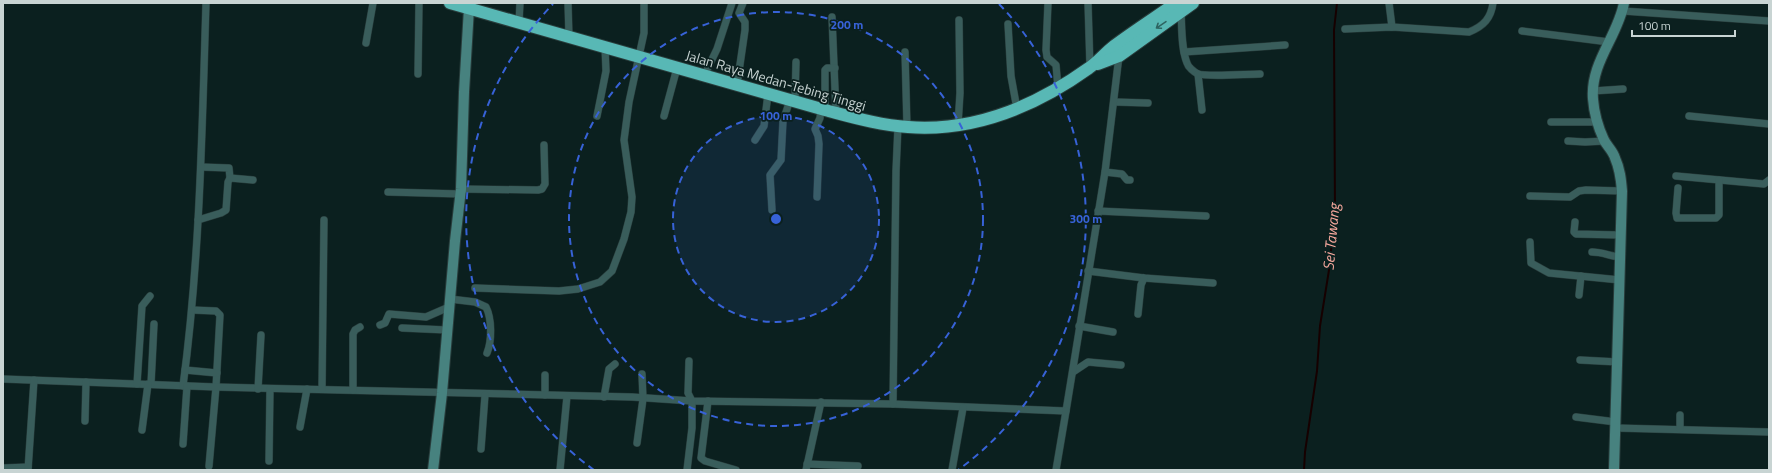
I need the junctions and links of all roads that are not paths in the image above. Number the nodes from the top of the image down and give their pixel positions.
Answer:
1 (206, 3) edge
2 (373, 3) edge
3 (420, 3) edge
4 (450, 3) edge
5 (520, 3) edge
6 (568, 3) edge
7 (644, 3) edge
8 (732, 3) edge
9 (743, 3) edge
10 (1048, 3) edge
11 (1088, 3) edge
12 (1193, 3) edge
13 (1389, 3) edge
14 (1493, 3) edge
15 (1179, 7) edge
16 (1623, 7) edge
17 (470, 8) junction
18 (832, 17) dead end
19 (959, 20) dead end
20 (1769, 21) edge
21 (519, 22) junction
22 (1008, 24) dead end
23 (1392, 27) junction
24 (1345, 29) dead end
25 (1522, 31) dead end
26 (569, 37) junction
27 (1609, 42) junction
28 (366, 43) dead end
29 (1285, 45) dead end
30 (605, 47) junction
31 (905, 52) dead end
32 (1184, 52) junction
33 (1119, 56) junction
34 (639, 57) junction
35 (796, 62) dead end
36 (1090, 67) junction
37 (677, 68) junction
38 (834, 68) junction
39 (418, 74) dead end
40 (1198, 74) junction
41 (1260, 74) dead end
42 (704, 76) junction
43 (737, 85) junction
44 (1058, 88) junction
45 (1623, 89) dead end
46 (1593, 91) junction
47 (768, 94) junction
48 (793, 101) junction
49 (1115, 102) junction
50 (1148, 103) dead end
51 (1016, 109) junction
52 (827, 110) junction
53 (1202, 110) dead end
54 (597, 116) dead end
55 (664, 116) dead end
56 (1689, 116) dead end
57 (1551, 122) dead end
58 (1596, 122) junction
59 (1769, 124) edge
60 (958, 125) junction
61 (902, 127) junction
62 (755, 140) dead end
63 (1568, 141) dead end
64 (1605, 141) junction
65 (544, 145) dead end
66 (201, 167) junction
67 (1105, 172) junction
68 (1676, 176) dead end
69 (230, 178) junction
70 (253, 180) dead end
71 (1130, 180) dead end
72 (1719, 180) junction
73 (1769, 180) edge
74 (1678, 188) dead end
75 (461, 191) junction
76 (1622, 191) junction
77 (388, 192) dead end
78 (1530, 196) dead end
79 (817, 198) dead end
80 (772, 210) dead end
81 (1098, 211) junction
82 (1206, 216) dead end
83 (198, 220) junction
84 (324, 220) dead end
85 (1575, 222) dead end
86 (1620, 235) junction
87 (1530, 242) dead end
88 (1592, 252) dead end
89 (1620, 257) junction
90 (1088, 271) junction
91 (1581, 276) junction
92 (1144, 278) junction
93 (1620, 280) junction
94 (1213, 283) dead end
95 (475, 288) dead end
96 (1579, 294) dead end
97 (150, 296) dead end
98 (450, 303) junction
99 (192, 310) junction
100 (1138, 314) dead end
101 (154, 324) dead end
102 (380, 325) dead end
103 (1079, 326) junction
104 (360, 327) dead end
105 (402, 328) dead end
106 (447, 330) junction
107 (1113, 332) dead end
108 (261, 335) dead end
109 (487, 353) dead end
110 (1580, 360) dead end
111 (689, 361) dead end
112 (1618, 362) junction
113 (615, 364) dead end
114 (1121, 365) dead end
115 (185, 370) junction
116 (1073, 372) junction
117 (217, 373) junction
118 (642, 374) dead end
119 (545, 375) dead end
120 (3, 379) edge
121 (34, 380) junction
122 (86, 382) junction
123 (137, 384) junction
124 (149, 384) junction
125 (185, 386) junction
126 (216, 387) junction
127 (258, 389) junction
128 (270, 389) junction
129 (307, 389) junction
130 (322, 389) junction
131 (353, 390) junction
132 (442, 393) junction
133 (485, 394) junction
134 (545, 395) junction
135 (567, 396) junction
136 (604, 397) junction
137 (643, 399) junction
138 (692, 401) junction
139 (708, 401) junction
140 (821, 402) junction
141 (893, 404) junction
142 (963, 408) junction
143 (1066, 412) junction
144 (1680, 415) dead end
145 (1576, 417) dead end
146 (85, 421) dead end
147 (1616, 425) junction
148 (300, 427) dead end
149 (1680, 429) junction
150 (142, 430) dead end
151 (1769, 432) edge
152 (638, 443) dead end
153 (183, 444) dead end
154 (480, 448) dead end
155 (269, 461) dead end
156 (209, 466) dead end
157 (858, 466) dead end
158 (806, 467) edge
159 (3, 468) edge
160 (28, 469) edge
161 (433, 470) edge
162 (560, 470) edge
163 (686, 470) edge
164 (736, 470) edge
165 (952, 470) edge
166 (1056, 470) edge
167 (1614, 470) edge

1 - 66 street
2 - 28 street
3 - 39 street
4 - 17 highway, Jalan Raya Medan-Tebing Tinggi
5 - 21 street
6 - 26 street
7 - 34 street
8 - 42 street
9 - 43 street
10 - 44 street
11 - 36 street
12 - 15 highway, Jalan Raya Medan-Tebing Tinggi
13 - 23 street
14 - 23 street
15 - 32 street
15 -> 33 highway, Jalan Raya Medan-Tebing Tinggi
15 - 36 highway, Jalan Raya Medan-Tebing Tinggi
16 - 20 street
16 - 27 street
17 - 21 highway, Jalan Raya Medan-Tebing Tinggi
17 - 75 street
18 - 38 street
19 - 60 street
21 - 26 highway, Jalan Raya Medan-Tebing Tinggi
22 - 51 street
23 - 24 street
25 - 27 street
26 - 30 highway, Jalan Raya Medan-Tebing Tinggi
27 - 46 street
29 - 32 street
30 - 34 highway, Jalan Raya Medan-Tebing Tinggi
30 - 54 street
31 - 61 street
32 - 40 street
33 - 36 highway, Jalan Raya Medan-Tebing Tinggi
33 - 49 street
34 - 37 highway, Jalan Raya Medan-Tebing Tinggi
34 - 95 street
35 - 48 street
36 - 44 highway, Jalan Raya Medan-Tebing Tinggi
37 - 42 highway, Jalan Raya Medan-Tebing Tinggi
37 - 55 street
38 - 52 street
38 - 52 street
40 - 41 street
40 - 53 street
42 - 43 highway, Jalan Raya Medan-Tebing Tinggi
43 - 47 highway, Jalan Raya Medan-Tebing Tinggi
44 - 51 highway, Jalan Raya Medan-Tebing Tinggi
45 - 46 street
46 - 58 street
47 - 48 highway, Jalan Raya Medan-Tebing Tinggi
47 - 62 street
48 - 52 highway, Jalan Raya Medan-Tebing Tinggi
48 - 80 street
49 - 50 street
49 - 67 street
51 - 60 highway, Jalan Raya Medan-Tebing Tinggi
52 - 61 highway, Jalan Raya Medan-Tebing Tinggi
52 - 79 street
56 - 59 street
57 - 58 street
58 - 64 street
60 - 61 highway, Jalan Raya Medan-Tebing Tinggi
61 - 141 street
63 - 64 street
64 - 76 street
65 - 75 street
66 - 69 street
66 - 83 street
67 - 71 street
67 - 81 street
68 - 72 street
69 - 70 street
69 - 83 street
72 - 73 street
72 - 74 street
75 - 77 street
75 - 98 street
76 - 78 street
76 - 86 street
81 - 82 street
81 - 90 street
83 - 99 street
84 - 130 street
85 - 86 street
86 - 89 street
87 - 91 street
88 - 89 street
89 - 93 street
90 - 92 street
90 - 103 street
91 - 93 street
91 - 96 street
92 - 94 street
92 - 100 street
93 - 112 street
97 - 123 street
98 - 102 street
98 - 106 street
98 - 109 street
99 - 115 street
99 - 117 street
101 - 124 street
103 - 107 street
103 - 116 street
104 - 131 street
105 - 106 street
106 - 132 street
108 - 127 street
110 - 112 street
111 - 138 street
112 - 147 street
113 - 136 street
114 - 116 street
115 - 117 street
115 - 125 street
116 - 143 street
117 - 126 street
118 - 137 street
119 - 134 street
120 - 121 street
121 - 122 street
121 - 160 street
122 - 123 street
122 - 146 street
123 - 124 street
124 - 125 street
124 - 150 street
125 - 126 street
125 - 153 street
126 - 127 street
126 - 156 street
127 - 128 street
128 - 129 street
128 - 155 street
129 - 130 street
129 - 148 street
130 - 131 street
131 - 132 street
132 - 133 street
132 - 161 street
133 - 134 street
133 - 154 street
134 - 135 street
135 - 136 street
135 - 162 street
136 - 137 street
137 - 138 street
137 - 152 street
138 - 139 street
138 - 163 street
139 - 140 street
139 - 164 street
140 - 141 street
140 - 158 street
141 - 142 street
142 - 143 street
142 - 165 street
143 - 166 street
144 - 149 street
145 - 147 street
147 - 149 street
147 - 167 street
149 - 151 street
157 - 158 street
159 - 160 street

